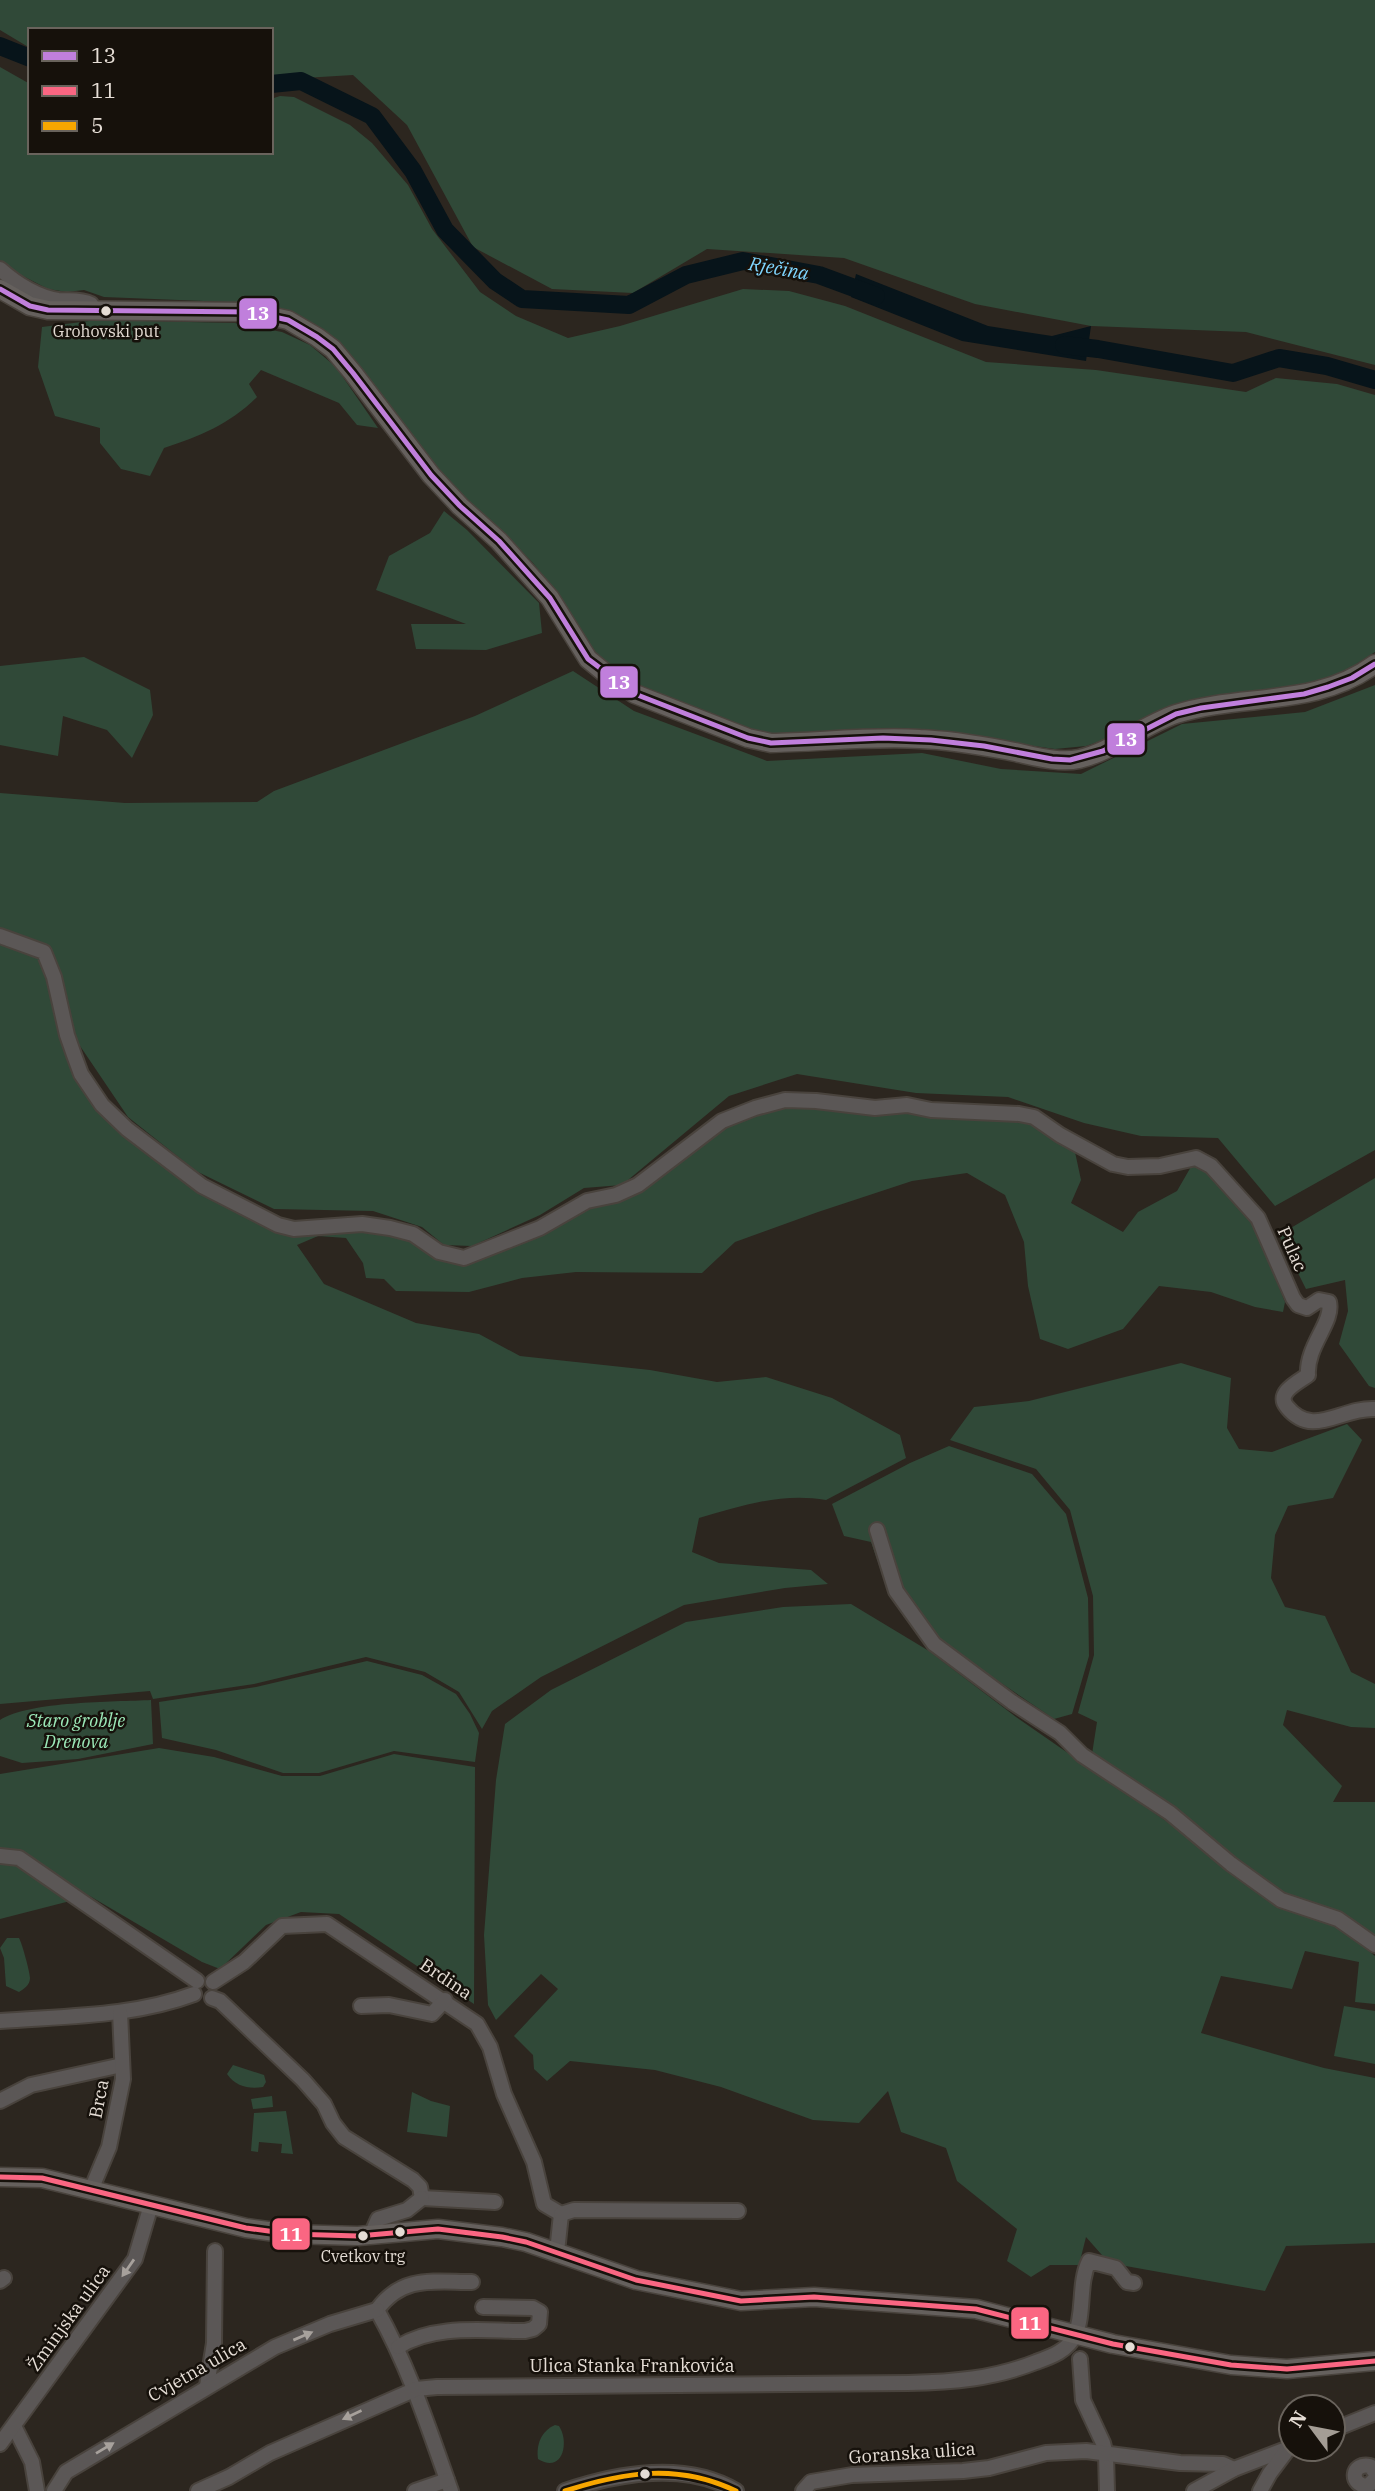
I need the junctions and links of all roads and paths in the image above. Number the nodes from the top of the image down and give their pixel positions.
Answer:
1 (0, 269) edge
2 (0, 289) edge
3 (94, 310) junction
4 (1375, 664) edge
5 (0, 936) edge
6 (1375, 1409) edge
7 (877, 1530) dead end
8 (0, 1856) edge
9 (1375, 1945) edge
10 (213, 1982) junction
11 (195, 1987) junction
12 (212, 1998) junction
13 (445, 2000) junction
14 (361, 2006) dead end
15 (120, 2011) junction
16 (0, 2021) edge
17 (122, 2065) junction
18 (0, 2101) edge
19 (0, 2177) edge
20 (90, 2190) junction
21 (422, 2198) junction
22 (495, 2202) dead end
23 (151, 2205) junction
24 (738, 2211) dead end
25 (561, 2214) junction
26 (372, 2235) junction
27 (215, 2251) dead end
28 (557, 2252) junction
29 (472, 2282) dead end
30 (1134, 2283) dead end
31 (484, 2307) dead end
32 (377, 2310) junction
33 (1075, 2335) junction
34 (398, 2347) junction
35 (1080, 2359) dead end
36 (1375, 2361) edge
37 (207, 2386) junction
38 (415, 2389) junction
39 (1375, 2413) edge
40 (1347, 2424) edge
41 (14, 2426) junction
42 (0, 2444) edge
43 (1277, 2453) edge
44 (1106, 2455) junction
45 (1278, 2463) edge
46 (1234, 2469) junction
47 (1375, 2472) edge
48 (1375, 2479) edge
49 (449, 2486) edge
50 (37, 2491) edge
51 (54, 2491) edge
52 (198, 2491) edge
53 (415, 2491) edge
54 (565, 2491) edge
55 (736, 2491) edge
56 (803, 2491) edge
57 (1107, 2491) edge
58 (1194, 2491) edge
59 (1260, 2491) edge

1 - 3 street
2 - 3 main road
3 - 4 main road
5 - 6 street, Pulac
7 - 9 street
8 - 11 street
10 - 11 street
10 - 12 street
10 - 13 street, Brdina
11 - 12 street
11 - 15 street
12 - 21 street
13 - 14 street
13 - 25 street, Brdina
15 - 16 street
15 - 17 street, Brca
17 - 18 street
17 - 20 street, Brca
19 - 20 main road
20 - 23 main road
21 - 22 street
21 - 26 street
23 - 26 main road
23 -> 41 street, Žminjska ulica
24 - 25 street
25 - 28 street
26 - 28 main road
27 - 37 street
28 - 33 main road
29 - 32 street
30 - 33 street
31 - 34 street
32 - 34 street
37 -> 32 street, Cvjetna ulica
33 - 36 main road
33 - 38 street, Ulica Stanka Frankovića
34 - 38 street
35 - 44 street
51 -> 37 street, Cvjetna ulica
38 - 49 street
38 -> 52 street, Ulica Stanka Frankovića
39 - 40 street
41 - 42 street, Žminjska ulica
41 - 50 street
43 - 46 street
44 - 46 street, Goranska ulica
44 - 56 street, Goranska ulica
44 - 57 street
45 - 59 street
46 - 58 street
47 - 48 street
49 - 53 street
54 - 55 street

